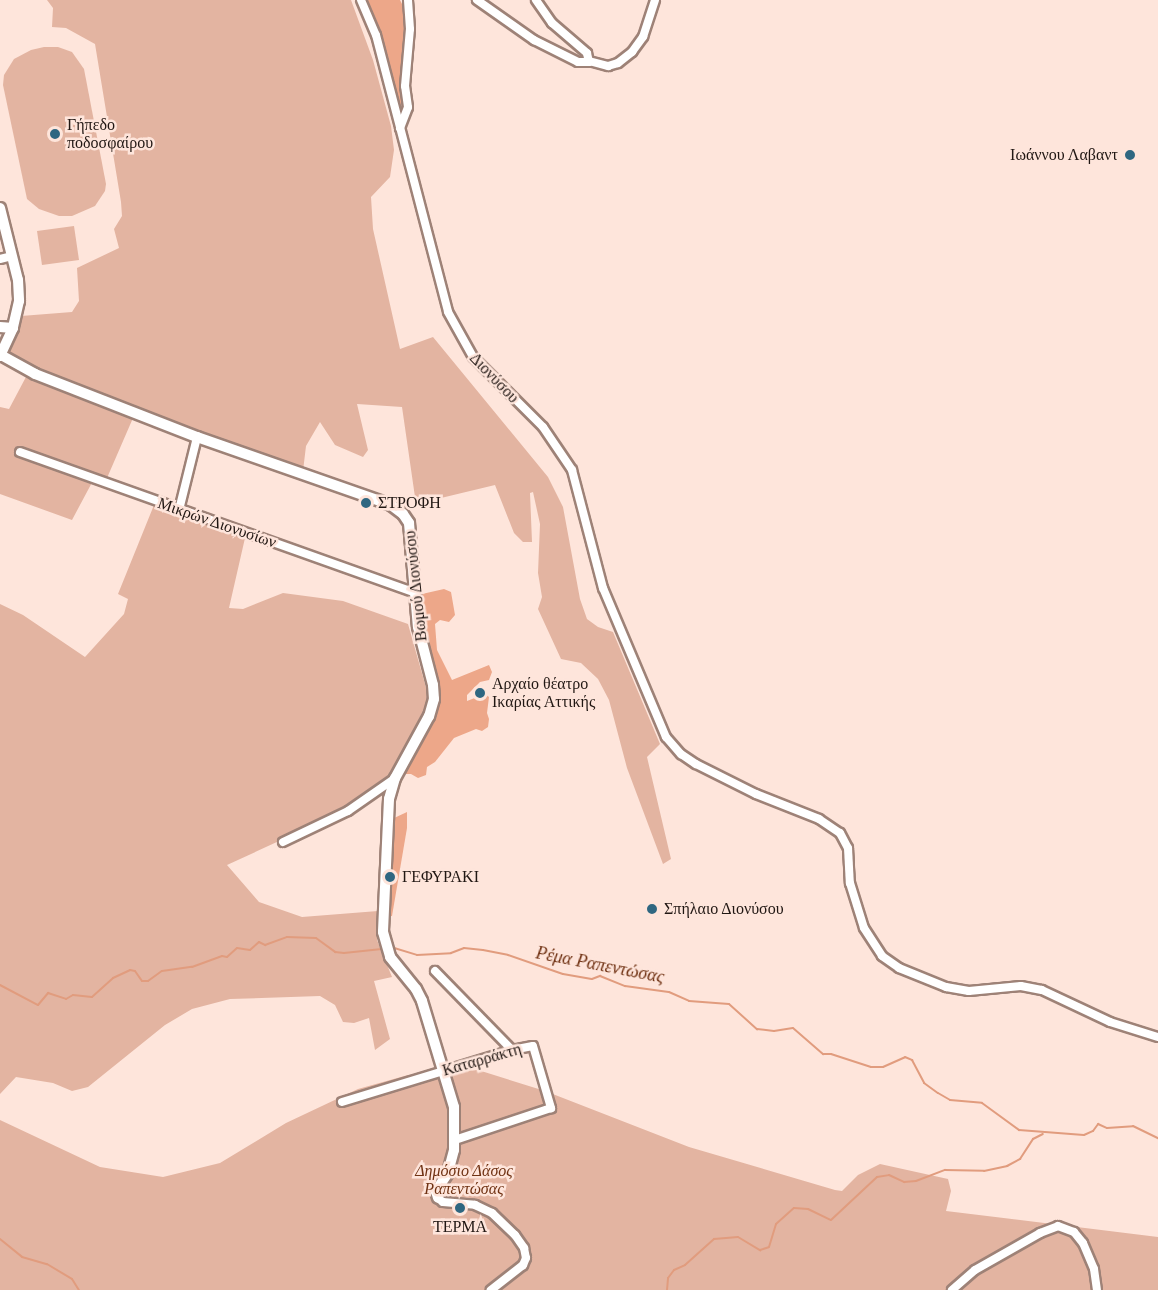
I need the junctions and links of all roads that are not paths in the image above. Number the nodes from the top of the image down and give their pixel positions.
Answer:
1 (361, 0) edge
2 (408, 0) edge
3 (477, 0) edge
4 (536, 0) edge
5 (655, 0) edge
6 (589, 61) junction
7 (400, 128) junction
8 (0, 208) edge
9 (12, 256) junction
10 (0, 259) edge
11 (0, 327) edge
12 (13, 328) junction
13 (0, 356) edge
14 (197, 437) junction
15 (20, 452) dead end
16 (179, 510) junction
17 (414, 592) junction
18 (395, 778) junction
19 (283, 842) dead end
20 (435, 971) dead end
21 (1158, 1037) edge
22 (512, 1050) junction
23 (443, 1071) junction
24 (342, 1102) dead end
25 (455, 1140) junction
26 (438, 1198) joint
27 (491, 1290) edge
28 (951, 1290) edge
29 (1097, 1290) edge

1 - 7 street, Διονύσου
2 - 7 street
3 - 6 street
4 - 6 street
5 - 6 street
7 - 21 street, Διονύσου
8 - 9 street
9 - 10 street
9 - 12 street
11 - 12 street
12 - 13 street
13 - 14 street, Βωμού Διονύσου
14 - 16 street
14 - 17 street, Βωμού Διονύσου
15 - 16 street, Μικρών Διονυσίων
16 - 17 street, Μικρών Διονυσίων
17 - 18 street, Βωμού Διονύσου
18 - 19 street
18 - 23 street, Βωμού Διονύσου
20 - 22 street
22 - 23 street, Καταρράκτη
22 - 25 street, Καταρράκτη
23 - 24 street, Καταρράκτη
23 - 25 street
25 - 26 street
26 - 27 street
28 - 29 street

